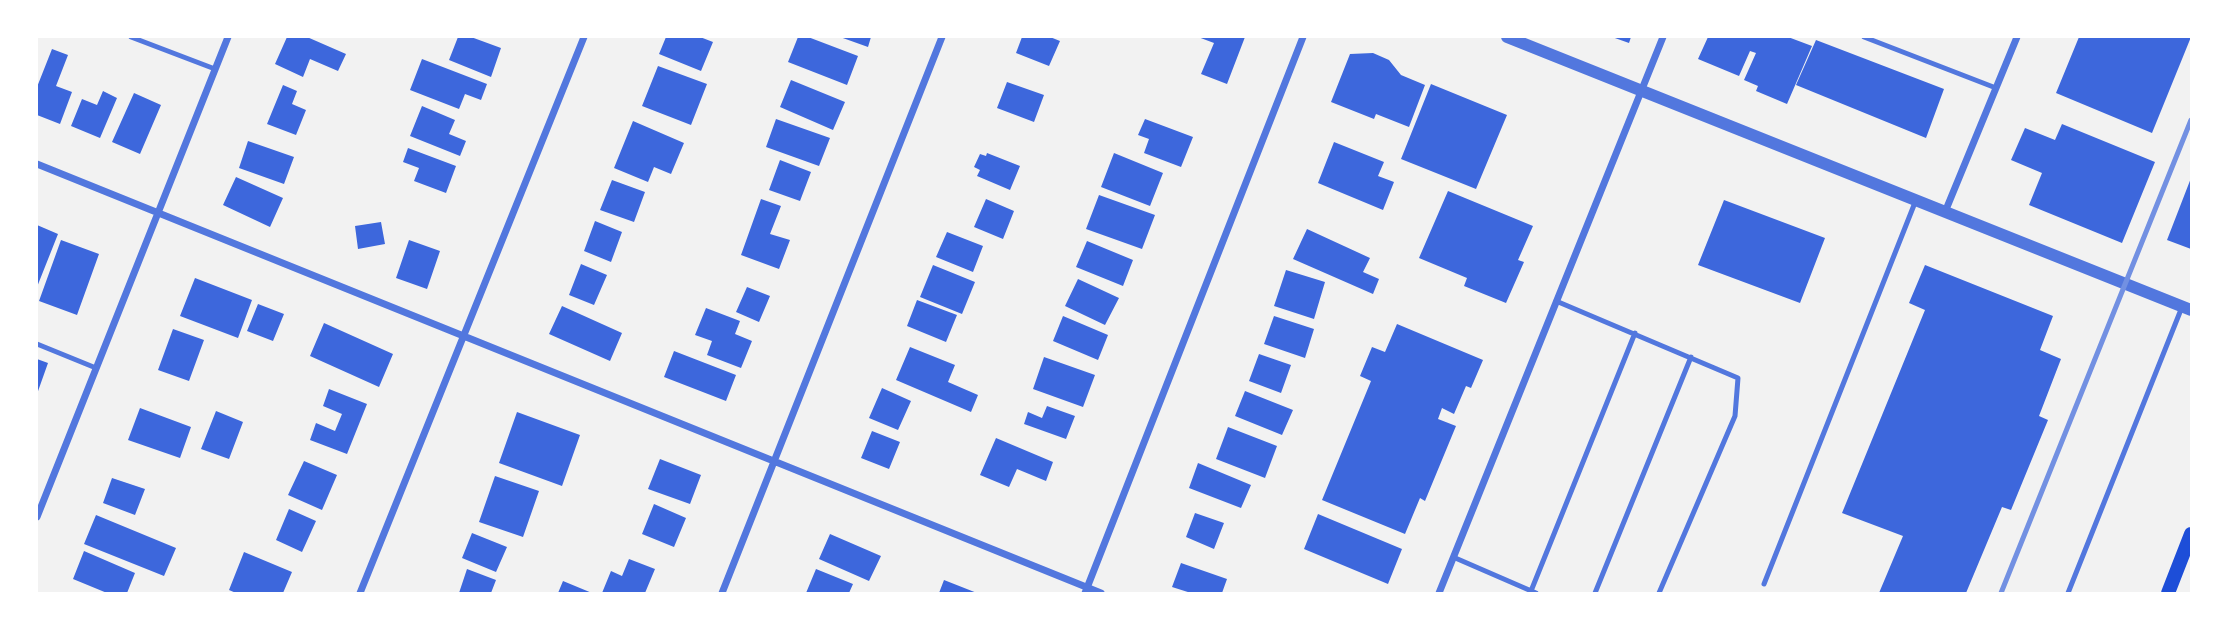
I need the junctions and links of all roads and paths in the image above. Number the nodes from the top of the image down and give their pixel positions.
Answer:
1 (131, 37) edge
2 (228, 37) edge
3 (584, 37) edge
4 (942, 37) edge
5 (1303, 37) edge
6 (1507, 37) edge
7 (1662, 37) edge
8 (1864, 37) edge
9 (2017, 37) edge
10 (215, 69) junction
11 (1996, 88) junction
12 (1641, 90) junction
13 (37, 164) edge
14 (1916, 200) junction
15 (1945, 212) junction
16 (157, 213) junction
17 (1556, 301) junction
18 (2187, 308) edge
19 (1635, 333) junction
20 (462, 335) junction
21 (37, 344) edge
22 (1691, 356) junction
23 (96, 368) junction
24 (774, 462) junction
25 (37, 517) edge
26 (2191, 534) edge
27 (1453, 557) junction
28 (1764, 584) dead end
29 (1086, 590) edge
30 (1533, 592) edge
31 (360, 593) edge
32 (722, 593) edge
33 (1101, 593) edge
34 (1438, 593) edge
35 (1595, 593) edge
36 (1659, 593) edge
37 (2068, 593) edge
38 (2168, 593) edge

1 - 10 lane
2 - 10 street
3 - 20 street
4 - 24 street
5 - 29 street
6 - 12 street
7 - 12 street
8 - 11 lane
9 - 11 street
10 - 16 street
11 - 15 street
12 - 14 street
12 - 17 street
13 - 16 street
14 - 15 street
14 - 28 lane
15 - 18 street
16 - 20 street
16 - 23 street
17 - 19 lane
17 - 27 street
18 - 37 lane
19 - 22 lane
19 - 30 lane
20 - 24 street
20 - 31 street
21 - 23 lane
22 - 35 lane
22 - 36 lane
23 - 25 street
24 - 29 street
24 - 32 street
26 - 38 main road
27 - 30 lane
27 - 34 street
29 - 33 street

